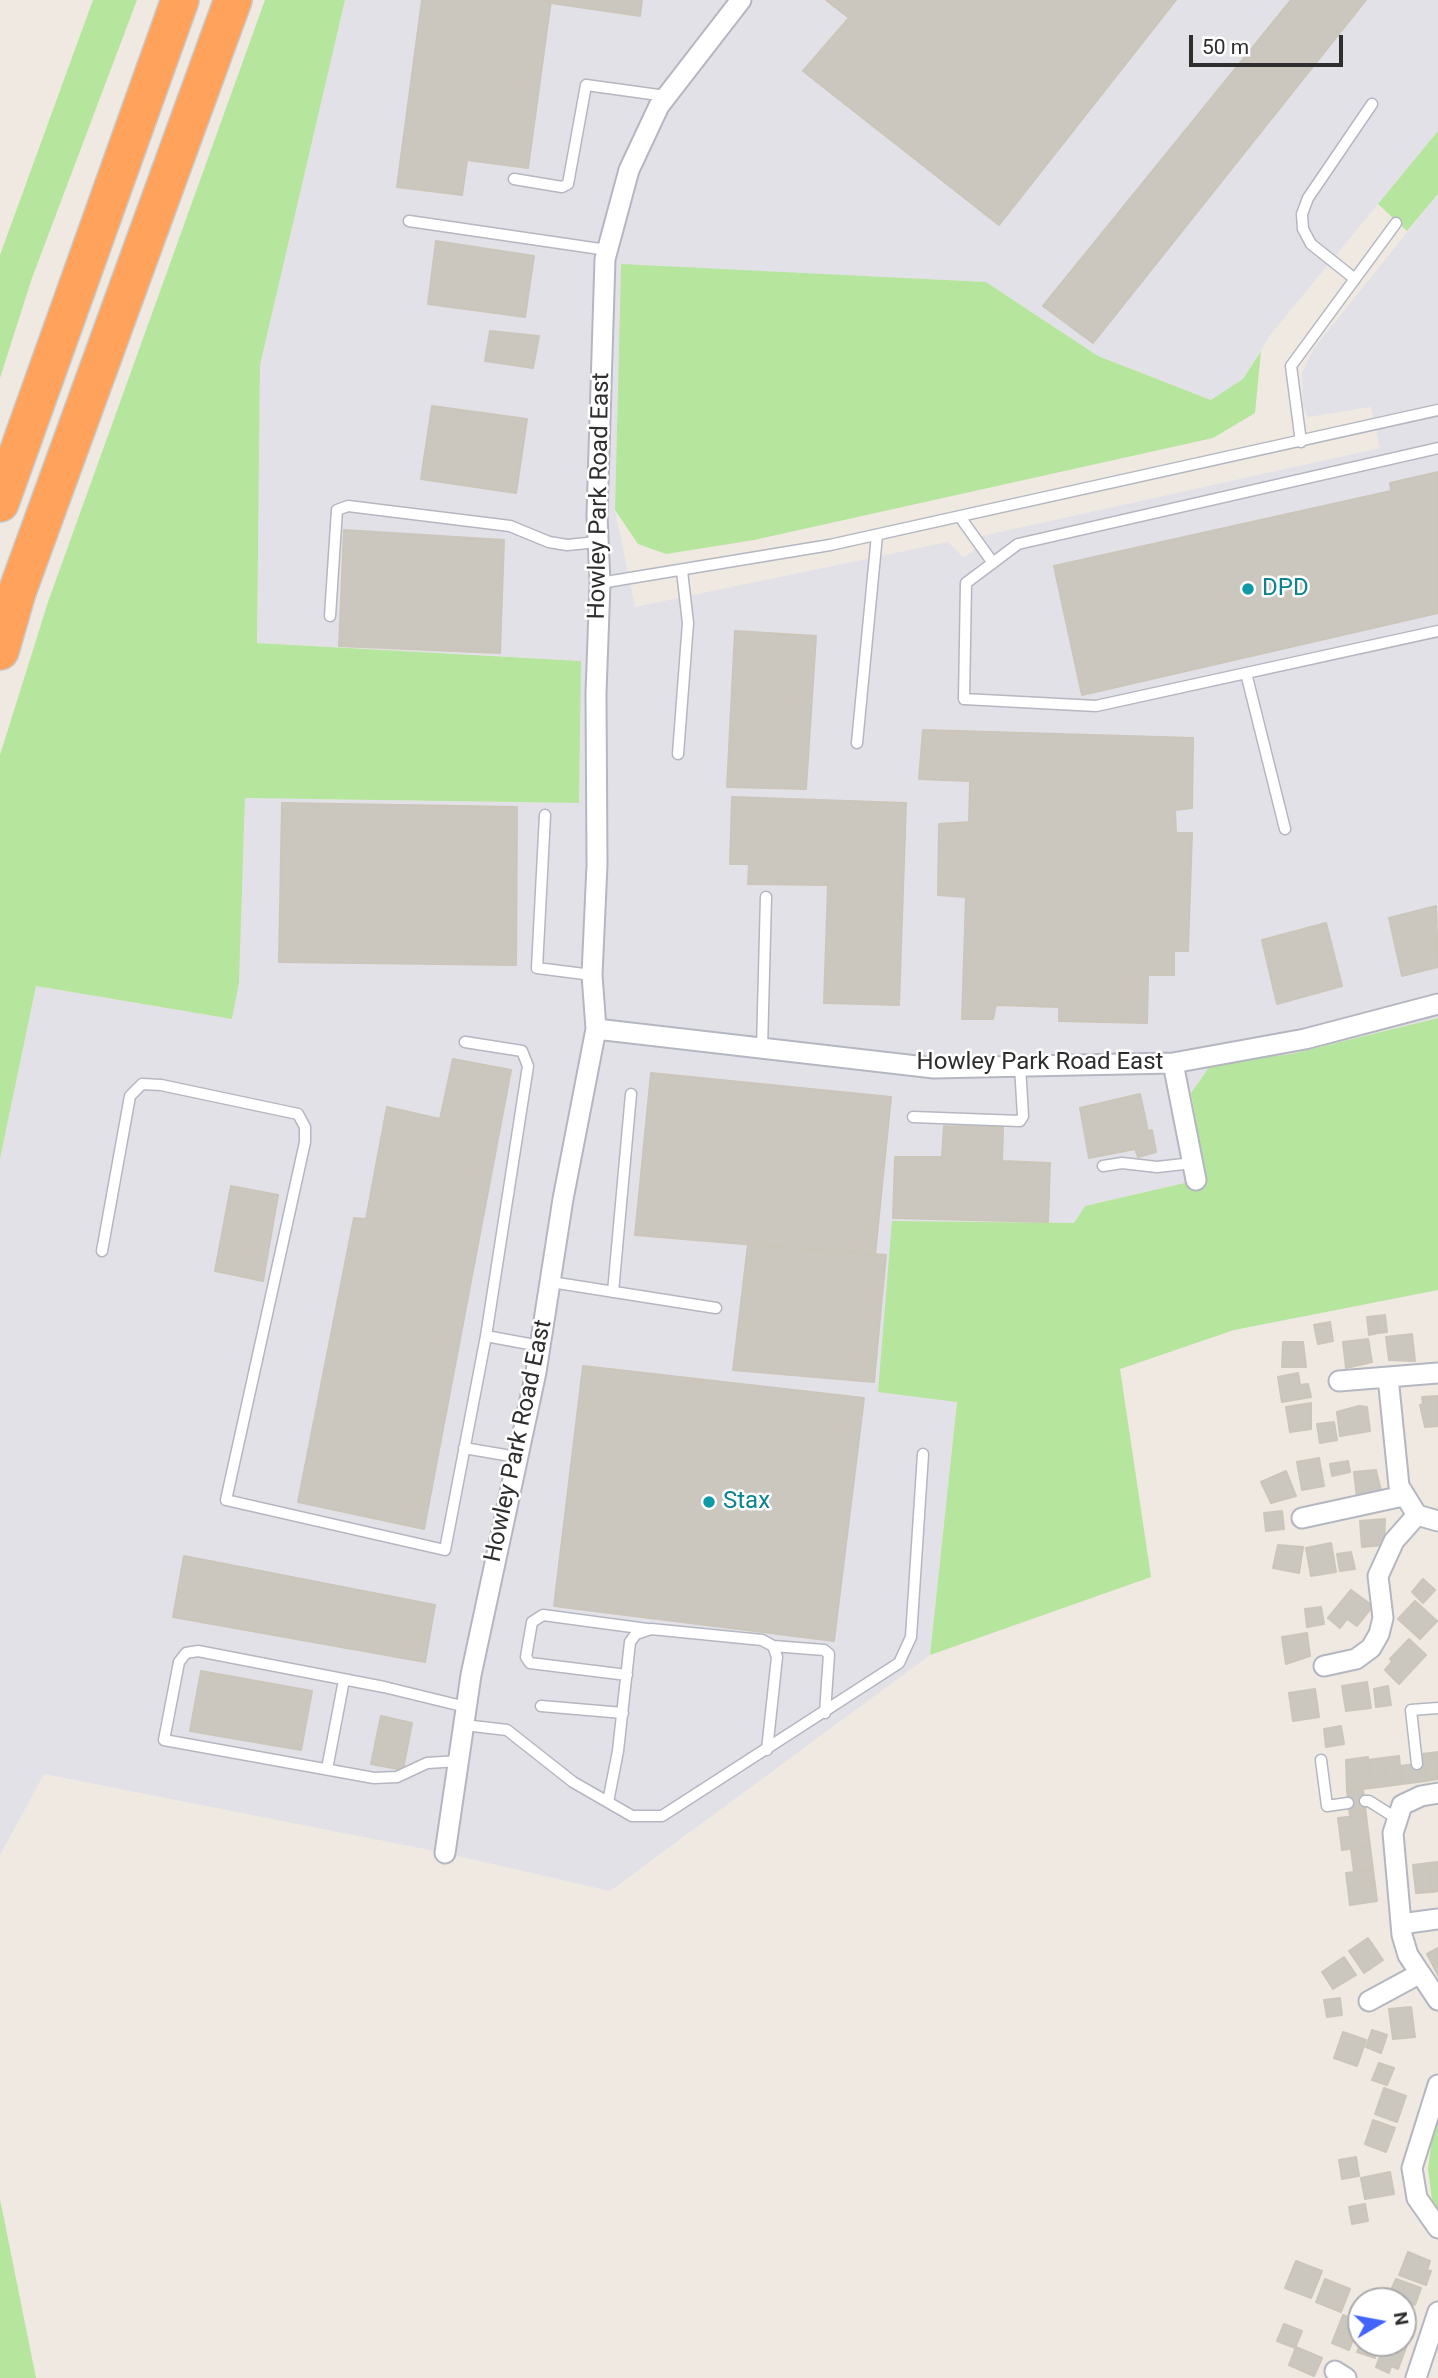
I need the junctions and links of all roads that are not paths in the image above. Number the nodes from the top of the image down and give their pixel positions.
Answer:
1 (180, 0) edge
2 (233, 0) edge
3 (741, 0) edge
4 (667, 97) junction
5 (1372, 104) dead end
6 (514, 180) dead end
7 (409, 221) dead end
8 (1396, 223) dead end
9 (607, 250) junction
10 (1355, 279) junction
11 (1438, 410) edge
12 (1301, 442) junction
13 (1438, 448) edge
14 (0, 503) edge
15 (960, 517) junction
16 (877, 535) junction
17 (598, 542) junction
18 (993, 563) junction
19 (682, 571) junction
20 (600, 583) junction
21 (330, 616) dead end
22 (1438, 631) edge
23 (0, 651) edge
24 (1247, 673) junction
25 (857, 743) dead end
26 (678, 754) dead end
27 (545, 815) dead end
28 (1286, 829) dead end
29 (766, 897) dead end
30 (592, 975) junction
31 (1438, 1004) edge
32 (596, 1029) junction
33 (465, 1042) dead end
34 (762, 1048) junction
35 (1174, 1063) junction
36 (1020, 1066) junction
37 (631, 1094) dead end
38 (913, 1118) dead end
39 (1103, 1166) dead end
40 (1194, 1171) joint
41 (102, 1251) dead end
42 (551, 1282) junction
43 (613, 1292) junction
44 (716, 1308) dead end
45 (486, 1336) junction
46 (540, 1346) junction
47 (1438, 1373) edge
48 (1388, 1377) junction
49 (1339, 1381) dead end
50 (464, 1448) junction
51 (923, 1454) dead end
52 (517, 1457) junction
53 (1403, 1496) junction
54 (1416, 1515) junction
55 (1302, 1518) dead end
56 (1438, 1521) edge
57 (650, 1629) junction
58 (773, 1646) junction
59 (1324, 1667) dead end
60 (627, 1675) junction
61 (344, 1680) junction
62 (541, 1706) dead end
63 (1438, 1707) edge
64 (623, 1713) junction
65 (825, 1713) junction
66 (465, 1716) junction
67 (767, 1751) junction
68 (459, 1760) junction
69 (1321, 1760) dead end
70 (1417, 1764) dead end
71 (327, 1769) junction
72 (1426, 1791) edge
73 (1364, 1801) dead end
74 (608, 1802) junction
75 (1348, 1803) dead end
76 (1396, 1818) junction
77 (445, 1853) dead end
78 (1438, 1919) edge
79 (1401, 1924) junction
80 (1419, 1974) junction
81 (1438, 2000) edge
82 (1369, 2001) dead end
83 (1438, 2085) edge
84 (1438, 2228) edge
85 (1438, 2312) edge
86 (1416, 2378) edge

1 - 14 highway
2 - 23 highway
3 - 4 street, Howley Park Road East
4 - 6 lane
4 - 9 street, Howley Park Road East
5 - 10 lane
7 - 9 lane
8 - 10 lane
9 - 17 street, Howley Park Road East
10 - 12 lane
11 - 12 lane
12 - 15 lane
13 - 18 lane
15 - 16 lane
15 - 18 lane
16 - 19 lane
16 - 25 lane
17 - 20 street, Howley Park Road East
17 - 21 lane
18 - 24 lane
19 - 20 lane
19 - 26 lane
20 - 30 street, Howley Park Road East
22 - 24 lane
24 - 28 lane
27 - 30 lane
29 - 34 lane
30 - 32 street, Howley Park Road East
31 - 35 street, Howley Park Road East
32 - 34 street, Howley Park Road East
32 - 42 street, Howley Park Road East
33 - 45 lane
34 - 36 street, Howley Park Road East
35 - 36 street, Howley Park Road East
35 - 40 street
36 - 38 lane
37 - 43 lane
39 - 40 lane
41 - 50 lane
42 - 43 lane
42 - 46 street, Howley Park Road East
43 - 44 lane
45 - 46 lane
45 - 50 lane
46 - 52 street, Howley Park Road East
47 - 48 street
48 - 49 street
48 - 53 street
50 - 52 lane
51 - 65 lane
52 - 66 street, Howley Park Road East
53 - 54 street
53 - 55 street
54 - 56 street
54 - 59 street
57 - 58 lane
57 - 60 lane
57 - 60 lane
58 - 65 lane
58 - 67 lane
60 - 64 lane
61 - 66 lane
61 - 71 lane
61 - 71 lane
62 - 64 lane
63 - 70 lane
64 - 74 lane
65 - 67 lane
66 - 68 street, Howley Park Road East
66 - 74 lane
67 - 74 lane
68 - 71 lane
68 - 77 street, Howley Park Road East
69 - 75 lane
72 - 76 street
73 - 76 lane
76 - 79 street
78 - 79 street
79 - 80 street
80 - 81 street
80 - 82 street
83 - 84 street
85 - 86 street

